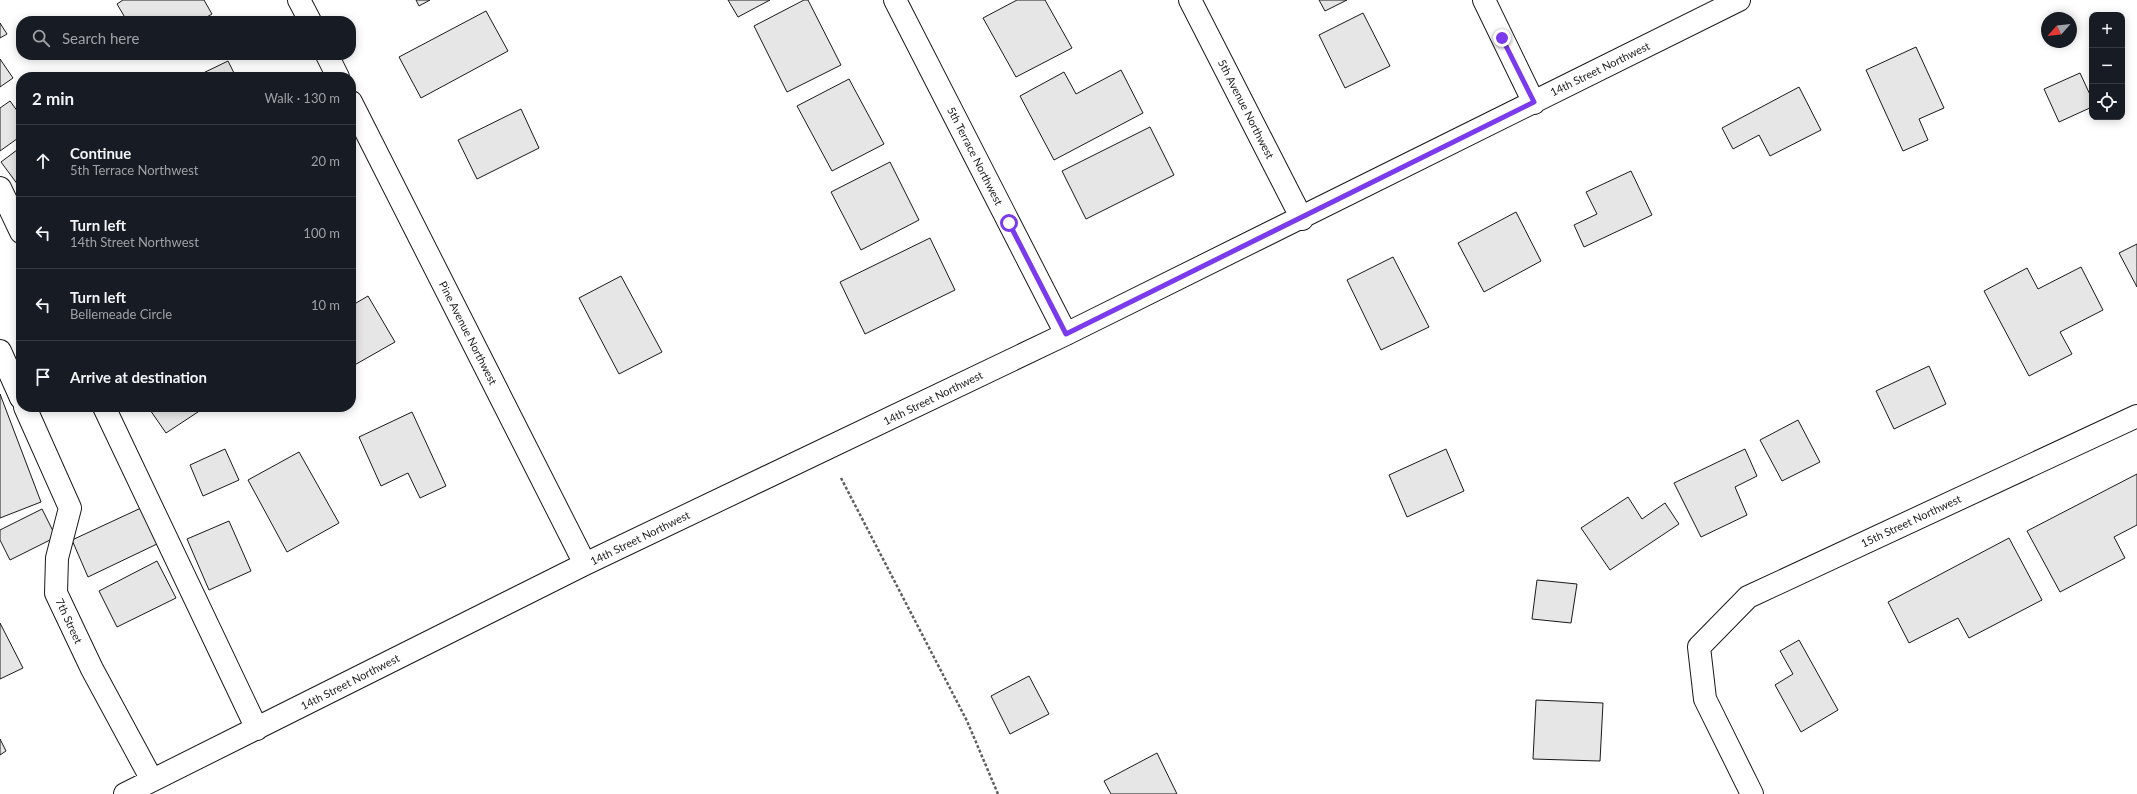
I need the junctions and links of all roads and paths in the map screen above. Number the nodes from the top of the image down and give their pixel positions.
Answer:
1 (299, 0) edge
2 (895, 0) edge
3 (1190, 0) edge
4 (1484, 0) edge
5 (1739, 0) edge
6 (307, 16) edge
7 (330, 60) edge
8 (336, 72) edge
9 (1534, 102) junction
10 (356, 112) edge
11 (0, 188) edge
12 (1302, 218) junction
13 (16, 222) edge
14 (1066, 334) junction
15 (0, 351) edge
16 (16, 387) edge
17 (27, 412) edge
18 (106, 412) edge
19 (2137, 416) edge
20 (841, 478) dead end
21 (585, 564) junction
22 (257, 728) junction
23 (152, 780) junction
24 (126, 794) edge
25 (998, 794) edge
26 (1752, 794) edge

1 - 6 street
2 - 14 street, 5th Terrace Northwest
3 - 12 street, 5th Avenue Northwest
4 - 9 street
5 - 9 street, 14th Street Northwest
7 - 8 street
9 - 12 street, 14th Street Northwest
10 - 21 street, Pine Avenue Northwest
11 - 13 street
12 - 14 street, 14th Street Northwest
14 - 21 street, 14th Street Northwest
15 - 16 street
17 - 23 street, 7th Street
18 - 22 street
19 - 26 street, 15th Street Northwest
20 - 25 path
21 - 22 street, 14th Street Northwest
22 - 23 street, 14th Street Northwest
23 - 24 street, 14th Street Northwest

